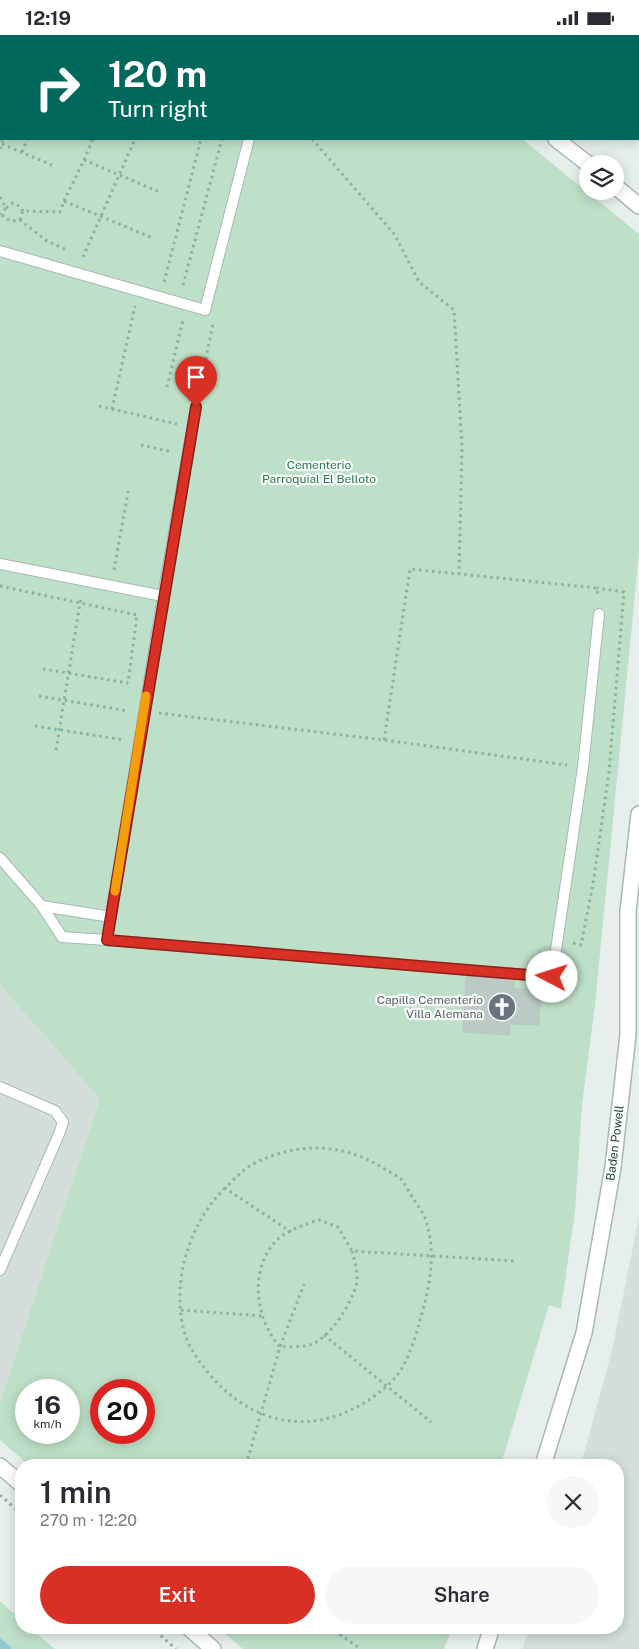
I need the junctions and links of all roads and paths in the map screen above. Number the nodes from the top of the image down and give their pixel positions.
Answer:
1 (3, 140) edge
2 (27, 140) edge
3 (93, 140) edge
4 (135, 140) edge
5 (201, 140) edge
6 (222, 140) edge
7 (249, 140) edge
8 (313, 140) edge
9 (557, 140) edge
10 (2, 144) junction
11 (0, 149) edge
12 (22, 152) junction
13 (579, 157) edge
14 (84, 160) junction
15 (52, 165) dead end
16 (119, 175) junction
17 (162, 193) dead end
18 (624, 194) edge
19 (0, 197) edge
20 (64, 201) junction
21 (639, 206) edge
22 (6, 208) junction
23 (23, 211) junction
24 (1, 215) edge
25 (102, 215) junction
26 (20, 221) junction
27 (153, 238) dead end
28 (0, 251) edge
29 (138, 291) junction
30 (160, 297) junction
31 (183, 304) junction
32 (205, 310) junction
33 (167, 387) dead end
34 (99, 406) dead end
35 (196, 407) joint
36 (112, 409) junction
37 (192, 427) junction
38 (141, 445) dead end
39 (187, 455) junction
40 (129, 487) dead end
41 (0, 564) edge
42 (459, 574) junction
43 (93, 583) junction
44 (0, 586) edge
45 (112, 586) junction
46 (597, 588) junction
47 (163, 596) junction
48 (80, 604) junction
49 (599, 614) joint
50 (43, 669) dead end
51 (68, 674) junction
52 (128, 683) junction
53 (148, 687) junction
54 (39, 696) dead end
55 (64, 701) junction
56 (144, 713) junction
57 (36, 726) dead end
58 (60, 729) junction
59 (384, 740) junction
60 (139, 742) junction
61 (56, 750) dead end
62 (583, 767) junction
63 (639, 814) edge
64 (0, 858) edge
65 (42, 906) junction
66 (111, 917) junction
67 (558, 939) junction
68 (107, 940) junction
69 (0, 1087) edge
70 (225, 1188) junction
71 (291, 1232) junction
72 (352, 1251) junction
73 (432, 1256) junction
74 (515, 1261) dead end
75 (0, 1270) edge
76 (304, 1284) dead end
77 (182, 1310) junction
78 (262, 1316) junction
79 (324, 1335) junction
80 (280, 1347) junction
81 (387, 1386) junction
82 (261, 1413) junction
83 (432, 1421) dead end
84 (248, 1459) edge
85 (545, 1459) edge
86 (0, 1466) edge
87 (15, 1479) edge
88 (0, 1495) edge
89 (15, 1509) edge
90 (159, 1634) edge
91 (196, 1634) edge
92 (339, 1634) edge
93 (490, 1634) edge
94 (176, 1649) edge
95 (213, 1649) edge
96 (361, 1649) edge
97 (486, 1649) edge

1 - 10 path
2 - 12 path
3 - 14 path
4 - 16 path
5 - 30 path
6 - 31 path
7 - 32 lane
8 - 42 path
9 - 13 street
10 - 11 path
10 - 12 path
12 - 15 path
14 - 16 path
14 - 20 path
16 - 17 path
16 - 25 path
18 - 21 street
19 - 22 path
20 - 23 path
20 - 25 path
22 - 23 path
22 - 24 path
23 - 26 path
24 - 26 path
25 - 26 path
25 - 27 path
28 - 29 lane
29 - 30 lane
29 - 36 path
30 - 31 lane
31 - 32 lane
31 - 33 path
32 - 35 path
34 - 36 path
35 - 37 lane
36 - 37 path
37 - 39 lane
38 - 39 path
39 - 47 lane
40 - 45 path
41 - 43 lane
42 - 46 path
42 - 59 path
43 - 45 lane
43 - 48 path
44 - 48 path
45 - 47 lane
46 - 49 path
46 - 67 path
47 - 53 lane
48 - 51 path
48 - 52 path
49 - 62 lane
50 - 51 path
51 - 52 path
51 - 55 path
52 - 53 path
53 - 56 lane
54 - 55 path
55 - 56 path
55 - 58 path
56 - 59 path
56 - 60 lane
57 - 58 path
58 - 60 path
58 - 61 path
59 - 62 path
60 - 66 lane
62 - 67 lane
63 - 85 street, Baden Powell
64 - 65 lane
65 - 66 lane
65 - 68 lane
66 - 68 lane
67 - 68 lane
69 - 75 lane
70 - 71 path
70 - 73 path
70 - 77 path
71 - 72 path
71 - 78 path
72 - 73 path
72 - 79 path
73 - 74 path
73 - 81 path
76 - 80 path
77 - 78 path
77 - 82 path
78 - 80 path
79 - 80 path
79 - 81 path
80 - 82 path
81 - 82 path
81 - 83 path
82 - 84 path
86 - 87 street
88 - 89 path
90 - 94 path
91 - 95 street
92 - 96 path
93 - 97 street

